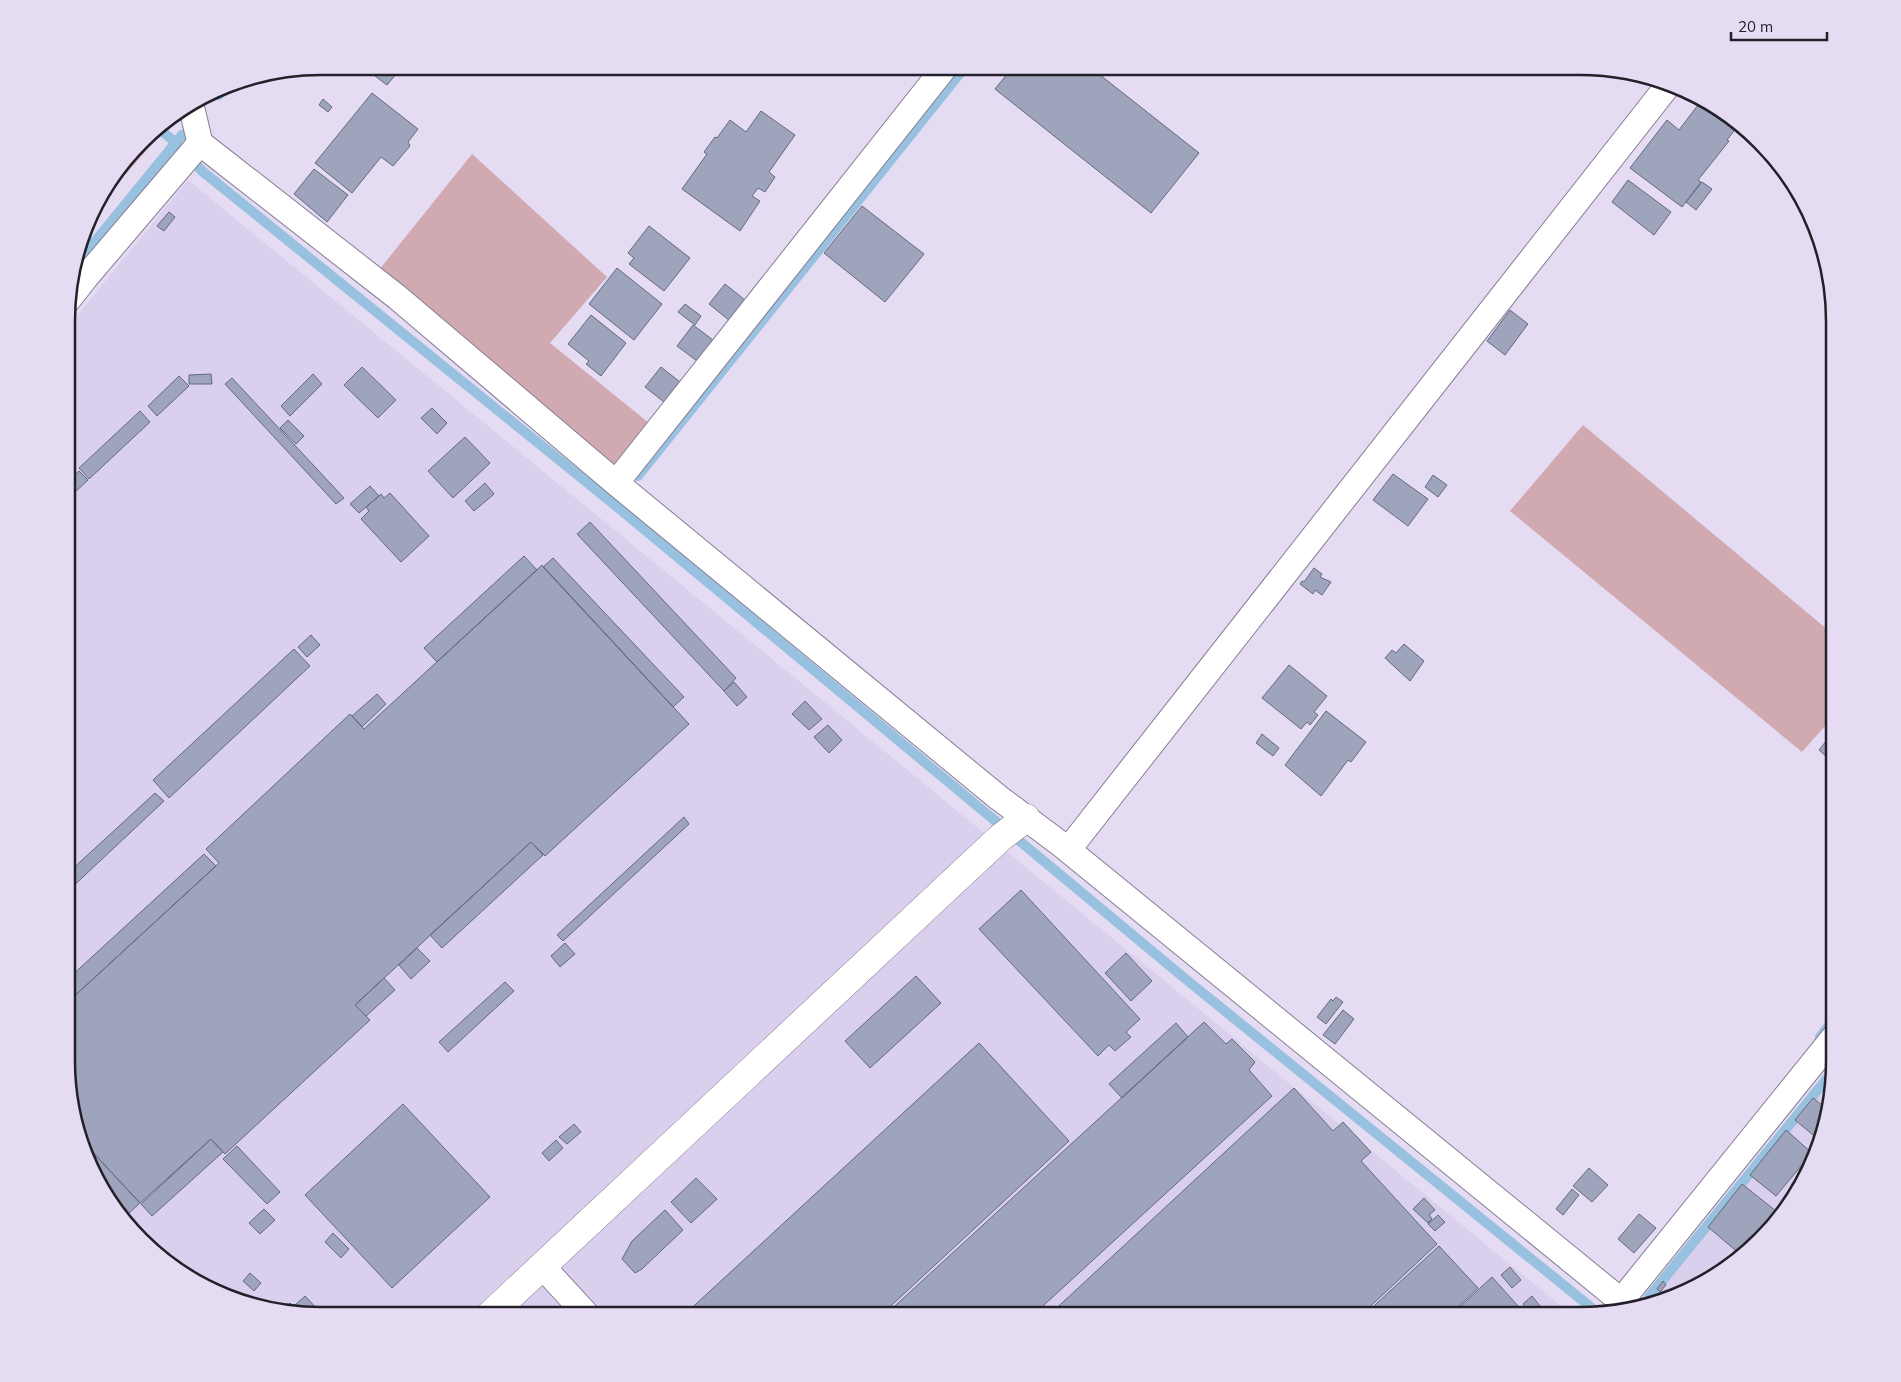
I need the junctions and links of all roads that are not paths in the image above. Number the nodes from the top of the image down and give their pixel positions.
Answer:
1 (939, 75) edge
2 (1665, 90) edge
3 (192, 112) edge
4 (191, 152) junction
5 (77, 288) edge
6 (616, 483) junction
7 (1014, 827) junction
8 (1068, 850) junction
9 (1826, 1048) edge
10 (543, 1267) junction
11 (1628, 1302) edge
12 (1623, 1303) edge
13 (499, 1307) edge
14 (580, 1307) edge

1 - 6 street
2 - 8 street
3 - 4 street
4 - 5 street
4 - 6 street
6 - 7 street
7 - 8 street
7 - 10 street
8 - 12 street
9 - 11 street
10 - 13 street
10 - 14 street

